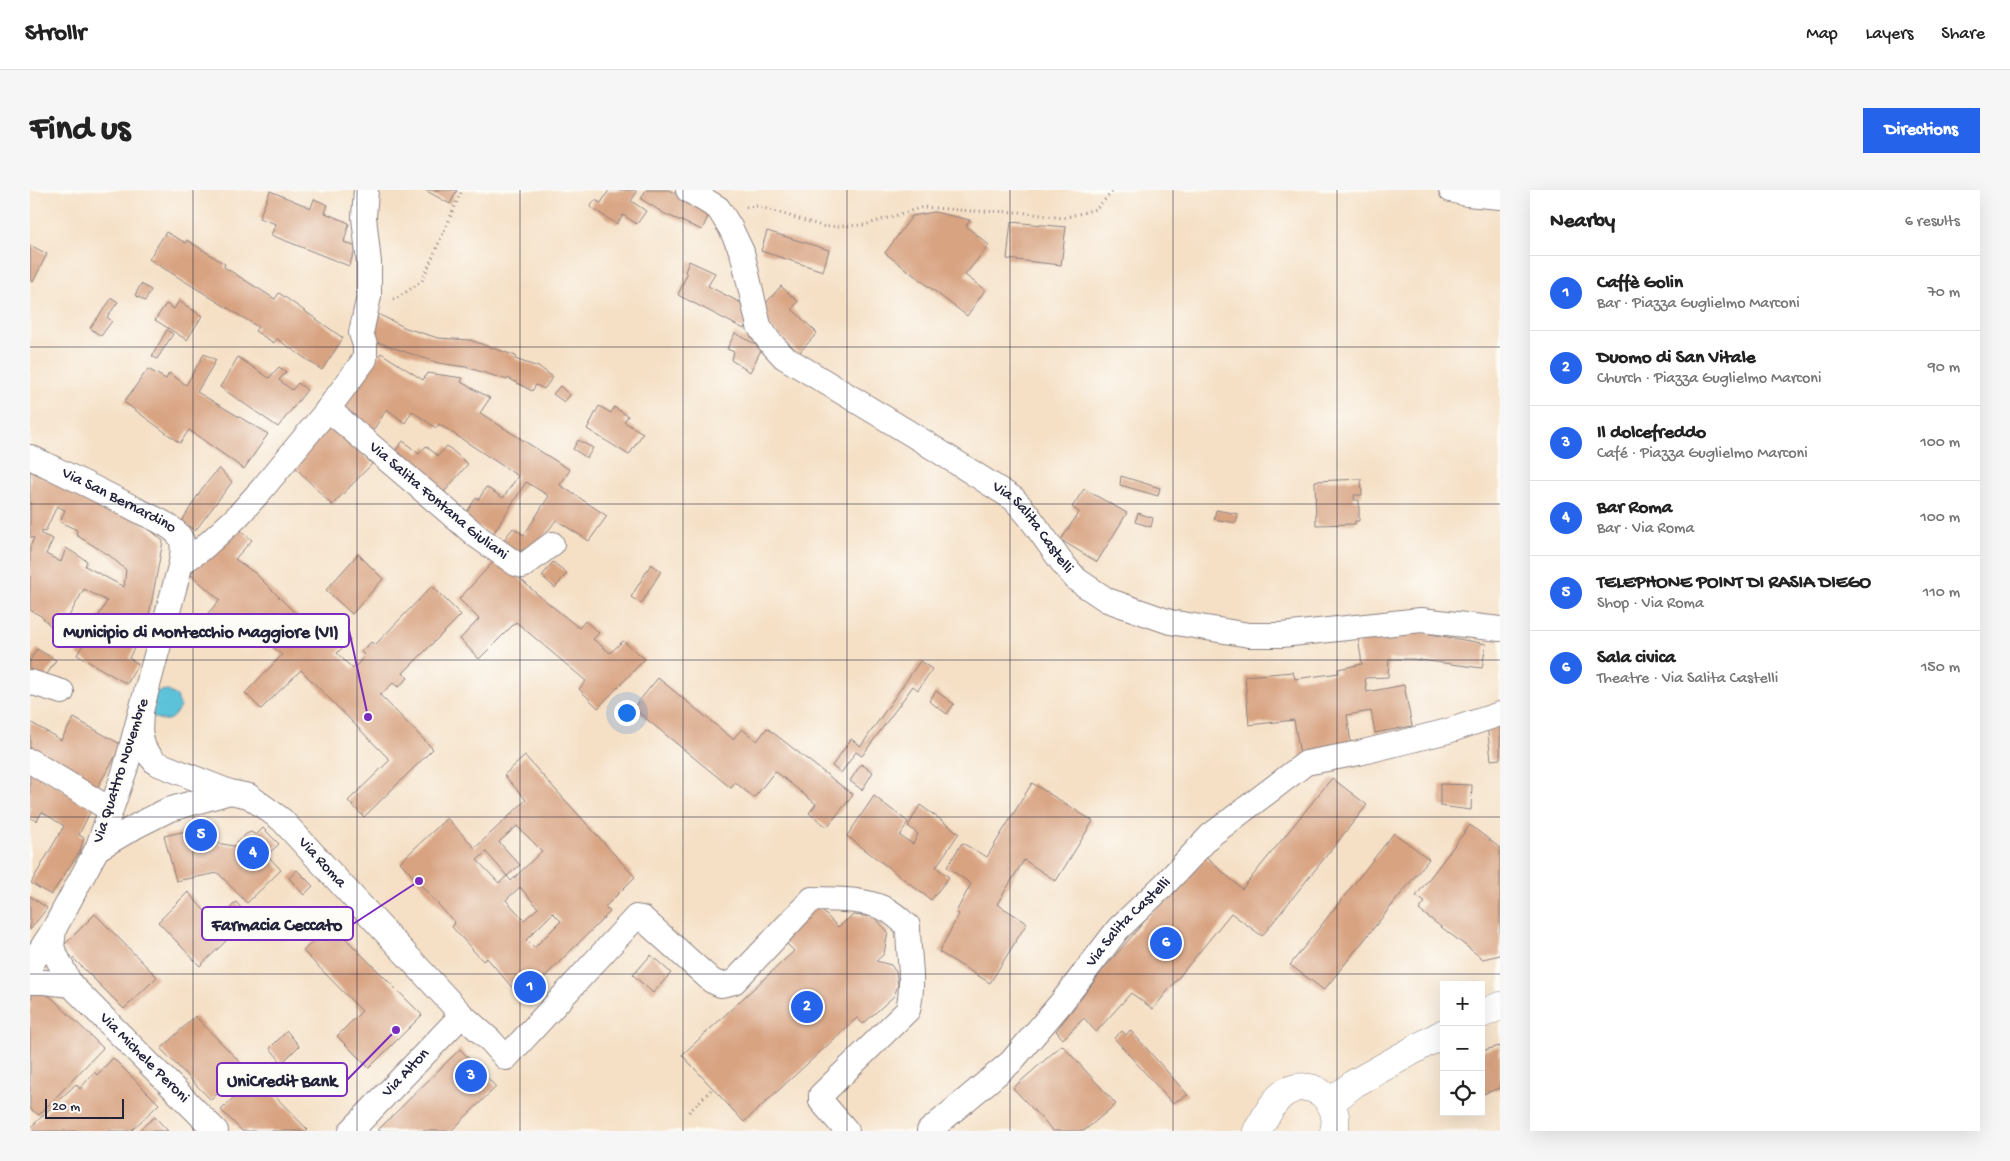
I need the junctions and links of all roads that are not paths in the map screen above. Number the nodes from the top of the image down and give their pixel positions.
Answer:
1 (366, 190) edge
2 (688, 190) edge
3 (1451, 190) edge
4 (1500, 197) edge
5 (328, 410) junction
6 (30, 457) edge
7 (552, 544) dead end
8 (181, 563) junction
9 (1500, 628) edge
10 (30, 682) edge
11 (62, 692) dead end
12 (141, 712) junction
13 (1500, 714) edge
14 (30, 761) edge
15 (230, 792) junction
16 (111, 810) junction
17 (97, 849) junction
18 (54, 929) junction
19 (30, 966) edge
20 (30, 982) edge
21 (71, 985) junction
22 (1500, 1006) edge
23 (1485, 1012) edge
24 (462, 1015) junction
25 (1440, 1035) edge
26 (1336, 1122) edge
27 (1266, 1124) edge
28 (216, 1131) edge
29 (351, 1131) edge
30 (848, 1131) edge
31 (929, 1131) edge

1 - 5 street
2 - 9 street, Via Salita Castelli
3 - 4 street
5 - 7 street, Via Salita Fontana Giuliani
5 - 8 street
6 - 8 street, Via San Bernardino
8 - 12 street, Via Quattro Novembre
10 - 11 street
12 - 15 street, Via Roma
12 - 16 street, Via Quattro Novembre
13 - 31 street, Via Salita Castelli
14 - 16 street
15 - 17 street
15 - 24 street, Via Roma
16 - 17 street, Via Quattro Novembre
17 - 18 street, Via Quattro Novembre
18 - 19 street, Via Quattro Novembre
18 - 21 street, Via Michele Peroni
20 - 21 street
21 - 28 street, Via Michele Peroni
22 - 23 street
24 - 29 street, Via Alton
24 - 30 street, Via Roma
25 - 26 street
26 - 27 street

